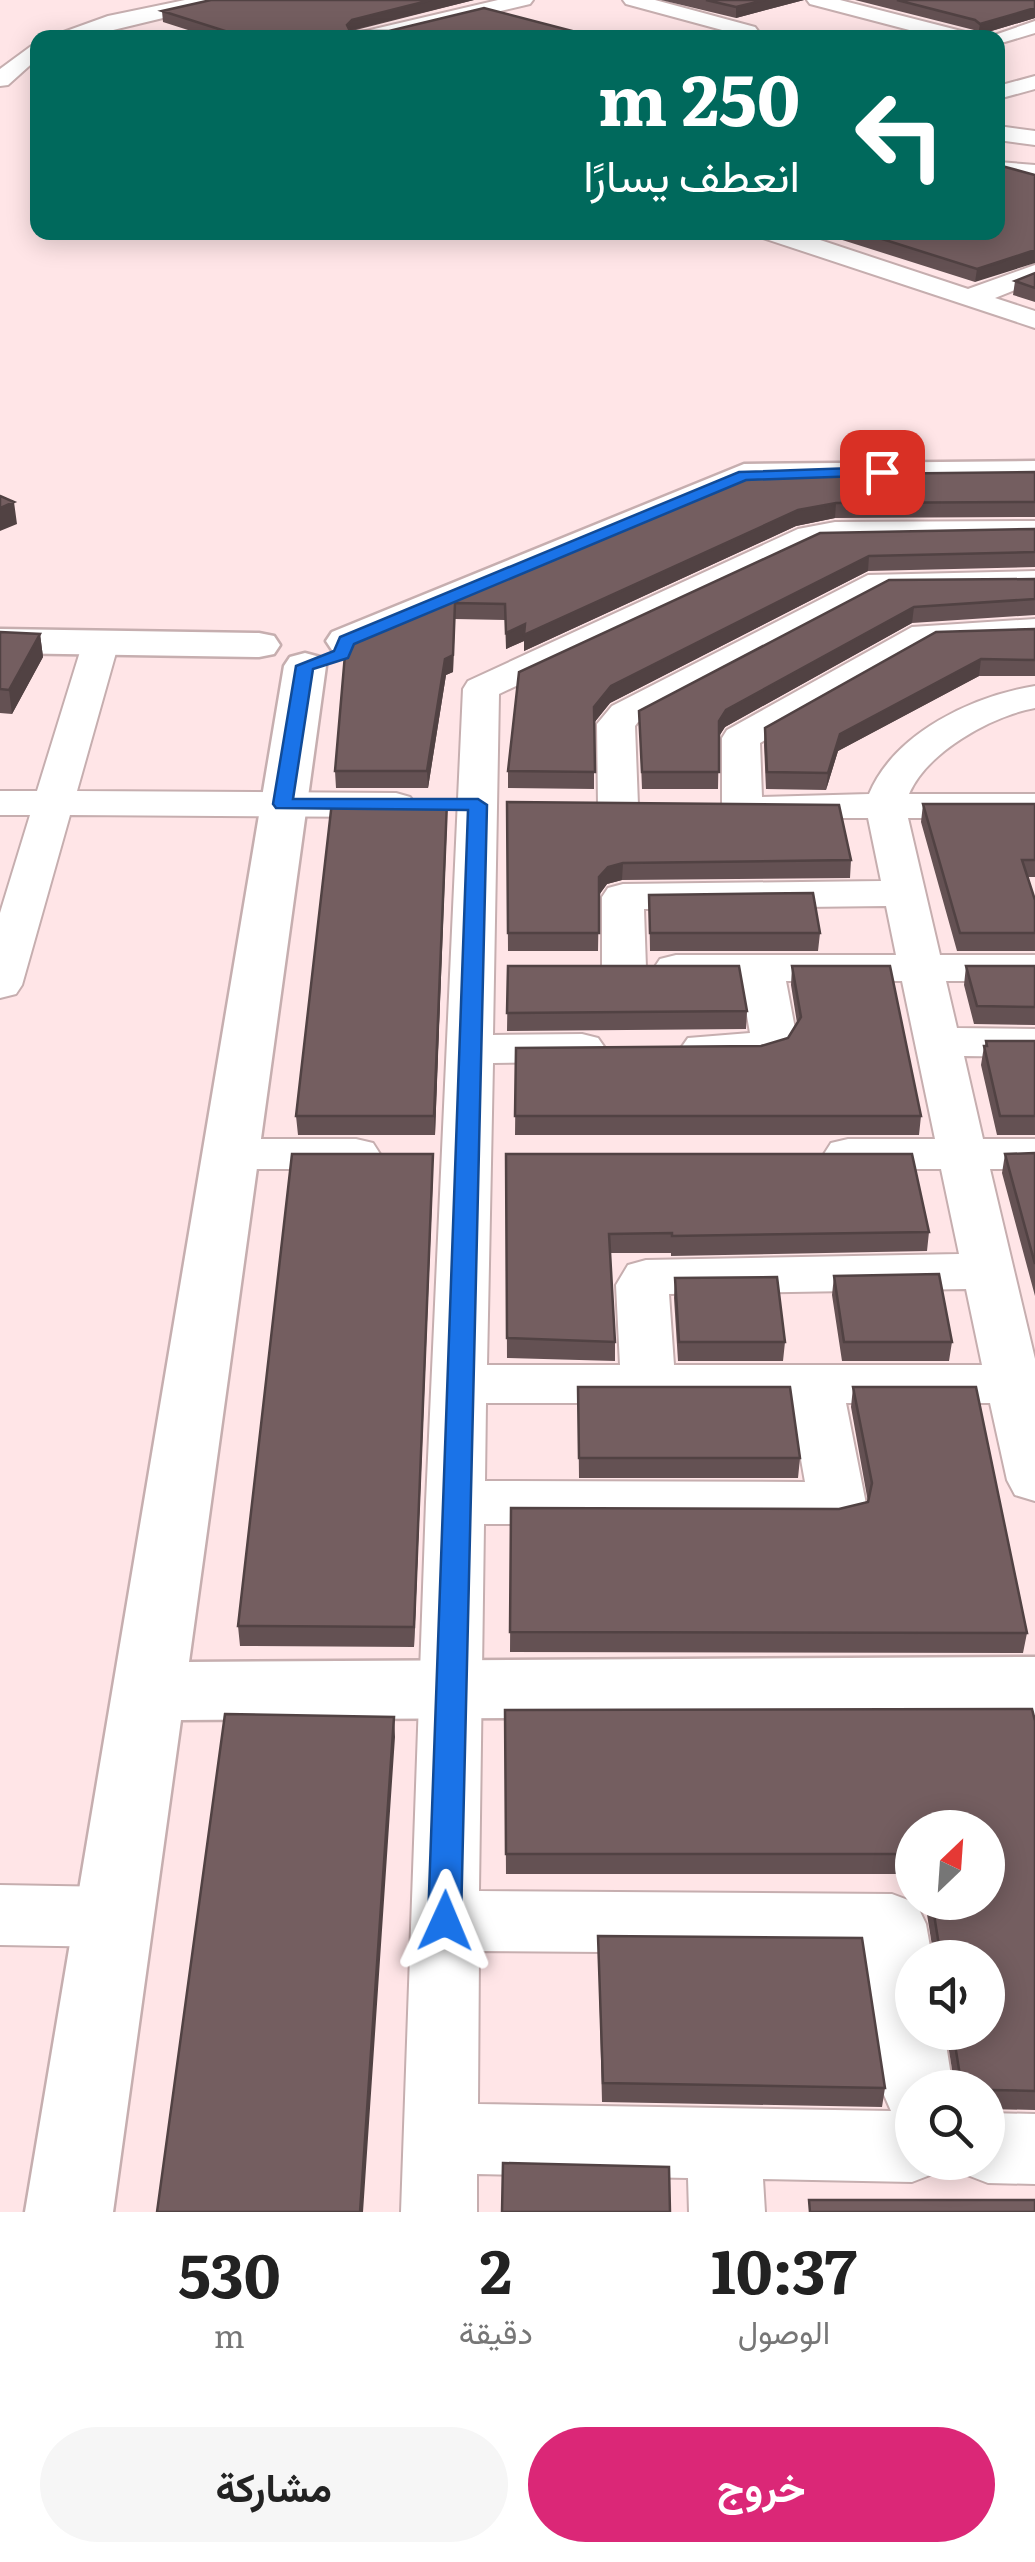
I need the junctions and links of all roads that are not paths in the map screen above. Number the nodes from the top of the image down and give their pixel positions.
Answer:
1 (214, 0) edge
2 (454, 0) edge
3 (523, 0) edge
4 (632, 0) edge
5 (823, 0) edge
6 (485, 9) junction
7 (86, 10) dead end
8 (794, 10) dead end
9 (124, 19) junction
10 (900, 21) junction
11 (535, 23) edge
12 (1035, 27) edge
13 (85, 30) edge
14 (170, 30) edge
15 (398, 30) edge
16 (751, 30) edge
17 (874, 30) edge
18 (935, 30) edge
19 (1005, 35) edge
20 (1005, 47) edge
21 (30, 54) edge
22 (1035, 55) edge
23 (0, 80) edge
24 (1035, 82) edge
25 (1005, 93) edge
26 (1005, 97) edge
27 (1035, 104) edge
28 (1005, 134) edge
29 (1035, 138) edge
30 (1005, 170) edge
31 (1035, 172) edge
32 (793, 240) edge
33 (1035, 273) edge
34 (969, 298) junction
35 (1035, 320) edge
36 (1035, 472) edge
37 (1035, 531) edge
38 (1035, 580) edge
39 (1035, 630) edge
40 (0, 641) edge
41 (302, 641) junction
42 (102, 642) junction
43 (1035, 696) edge
44 (0, 803) edge
45 (54, 803) junction
46 (283, 804) junction
47 (495, 805) junction
48 (618, 805) edge
49 (885, 806) junction
50 (1035, 806) edge
51 (905, 894) junction
52 (761, 968) junction
53 (922, 968) junction
54 (1035, 968) edge
55 (0, 986) edge
56 (938, 1042) junction
57 (1035, 1043) edge
58 (470, 1049) junction
59 (230, 1154) junction
60 (452, 1154) junction
61 (804, 1154) edge
62 (962, 1154) junction
63 (1035, 1154) edge
64 (988, 1272) junction
65 (459, 1384) junction
66 (648, 1384) junction
67 (815, 1384) junction
68 (1024, 1384) edge
69 (1035, 1480) edge
70 (455, 1502) junction
71 (1035, 1686) edge
72 (450, 1690) junction
73 (148, 1691) junction
74 (0, 1915) edge
75 (114, 1917) junction
76 (445, 1921) junction
77 (914, 2070) edge
78 (441, 2138) junction
79 (1005, 2148) edge
80 (895, 2149) edge
81 (1035, 2149) edge
82 (726, 2178) edge
83 (69, 2212) edge
84 (440, 2212) edge

1 - 9 street
2 - 6 street
3 - 6 street
4 - 16 street
5 - 8 street
5 - 10 street
6 - 11 street
6 - 15 street
7 - 9 street
9 - 13 street
9 - 14 street
10 - 17 street
10 - 18 street
12 - 19 street
20 - 22 street
21 - 23 street
24 - 25 street
26 - 27 street
28 - 29 street
30 - 31 street
32 - 34 street
33 - 34 street
34 - 35 street
36 - 41 street
37 - 47 street
38 - 48 street
39 - 49 street
40 - 42 street
41 - 42 street
41 - 46 street
42 - 45 street
43 - 49 street
44 - 45 street
45 - 46 street
45 - 55 street
46 - 47 street
46 - 59 street
47 - 58 street
49 - 50 street
49 - 51 street
51 - 52 street
51 - 53 street
52 - 53 street
52 - 58 street
53 - 54 street
53 - 56 street
56 - 57 street
56 - 62 street
58 - 60 street
59 - 60 street
59 - 73 street
60 - 65 street
61 - 62 street
62 - 63 street
62 - 64 street
64 - 66 street
64 - 68 street
65 - 66 street
65 - 70 street
66 - 67 street
67 - 68 street
67 - 70 street
68 - 69 street
70 - 72 street
71 - 72 street
72 - 73 street
72 - 76 street
73 - 75 street
74 - 75 street
75 - 83 street
76 - 77 street
76 - 78 street
78 - 82 street
78 - 84 street
79 - 81 street
80 - 82 street

